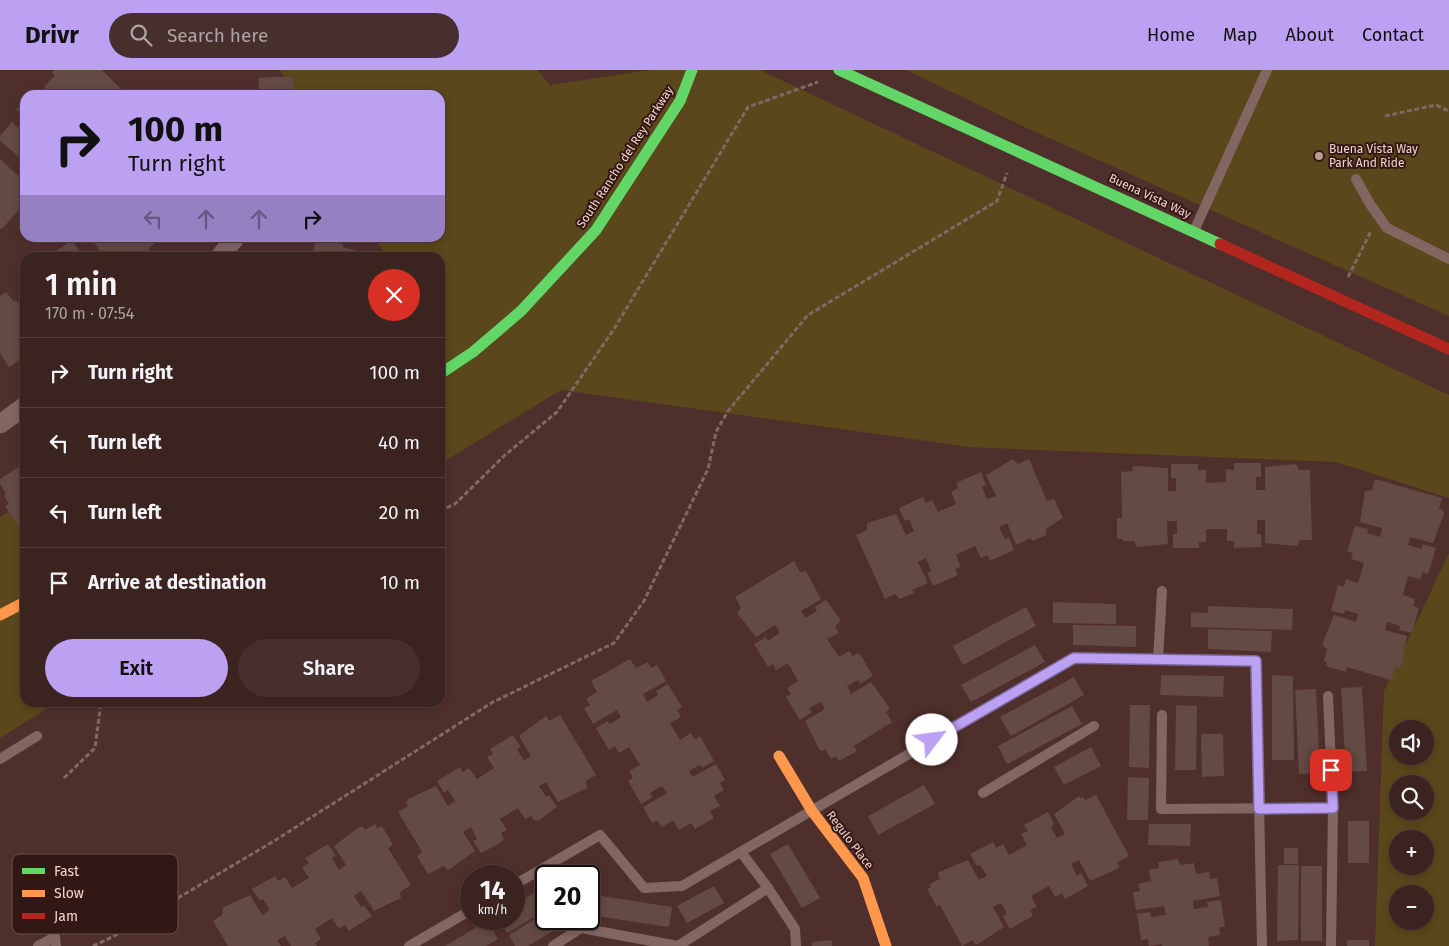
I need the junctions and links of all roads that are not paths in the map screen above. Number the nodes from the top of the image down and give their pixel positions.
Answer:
1 (692, 70) edge
2 (1267, 70) edge
3 (842, 71) edge
4 (1356, 179) dead end
5 (1194, 232) junction
6 (232, 242) edge
7 (224, 252) edge
8 (1449, 259) edge
9 (1449, 349) edge
10 (445, 371) edge
11 (20, 410) edge
12 (0, 424) edge
13 (1162, 591) dead end
14 (20, 605) edge
15 (0, 615) edge
16 (1158, 659) junction
17 (1328, 696) dead end
18 (1162, 715) dead end
19 (1094, 726) dead end
20 (37, 736) dead end
21 (779, 756) dead end
22 (0, 759) edge
23 (983, 793) dead end
24 (1333, 808) junction
25 (1259, 809) junction
26 (812, 811) junction
27 (741, 852) junction
28 (525, 879) edge
29 (768, 888) junction
30 (460, 916) edge
31 (55, 941) edge
32 (38, 946) edge
33 (409, 946) edge
34 (553, 946) edge
35 (796, 946) edge
36 (886, 946) edge
37 (1262, 946) edge
38 (1331, 946) edge

1 - 10 street, South Rancho del Rey Parkway
2 - 5 lane
3 - 5 street, Buena Vista Way
4 - 8 lane
5 - 9 street, Buena Vista Way
6 - 7 street
11 - 12 street
13 - 16 lane
14 - 15 street
16 - 25 lane
16 - 26 lane
17 - 24 lane
18 - 25 lane
19 - 23 lane
20 - 22 lane
21 - 26 street, Regulo Place
24 - 25 lane
24 - 38 lane
25 - 37 lane
26 - 27 lane
26 - 36 street, Regulo Place
27 - 28 lane
27 - 29 lane
29 - 34 lane
29 - 35 lane
30 - 33 lane
31 - 32 lane

